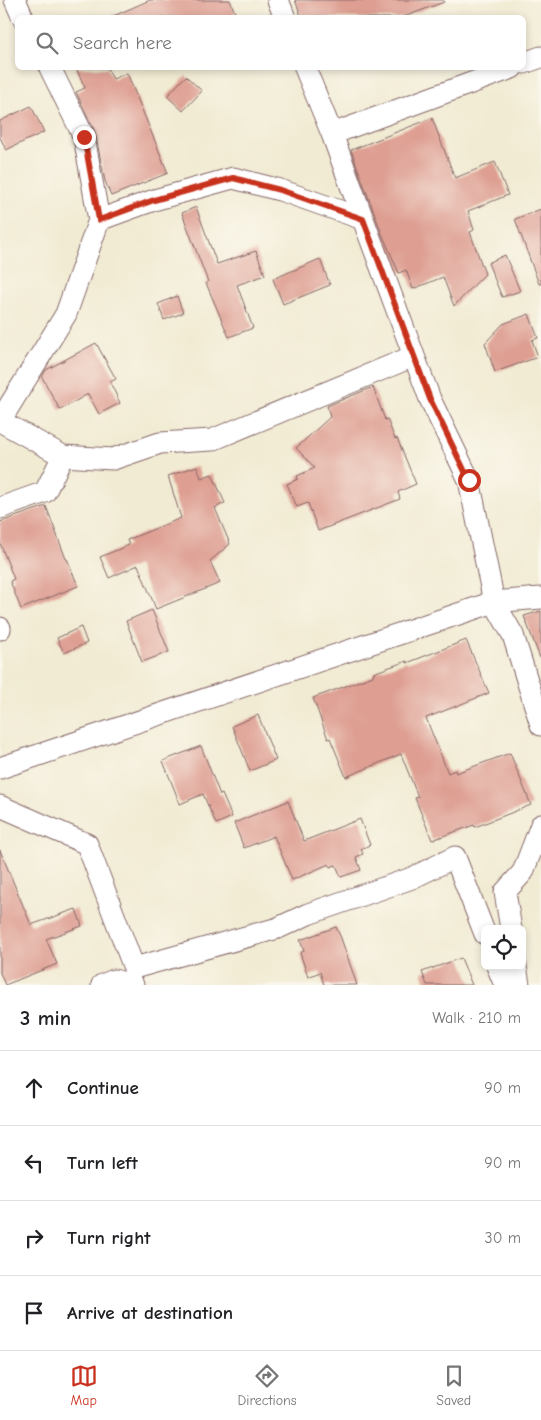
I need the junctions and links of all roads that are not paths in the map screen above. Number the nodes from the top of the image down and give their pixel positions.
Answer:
1 (15, 0) edge
2 (278, 0) edge
3 (22, 15) edge
4 (284, 15) edge
5 (541, 57) edge
6 (526, 62) edge
7 (51, 70) edge
8 (306, 70) edge
9 (507, 70) edge
10 (332, 134) junction
11 (363, 219) junction
12 (99, 220) junction
13 (414, 356) junction
14 (63, 456) junction
15 (0, 508) edge
16 (541, 598) edge
17 (494, 602) junction
18 (541, 726) edge
19 (0, 768) edge
20 (0, 806) edge
21 (541, 825) edge
22 (481, 925) edge
23 (510, 925) edge
24 (499, 970) edge
25 (517, 970) edge
26 (102, 985) edge
27 (133, 985) edge
28 (505, 985) edge
29 (519, 985) edge

1 - 3 street
2 - 4 street
5 - 6 street
7 - 12 street
8 - 10 street
9 - 10 street
10 - 11 street
11 - 12 street
11 - 13 street
12 - 14 street
13 - 14 street
13 - 17 street
14 - 15 street
16 - 17 street
17 - 18 street
17 - 19 street
20 - 22 street
21 - 23 street
24 - 28 street
25 - 29 street
26 - 27 street

